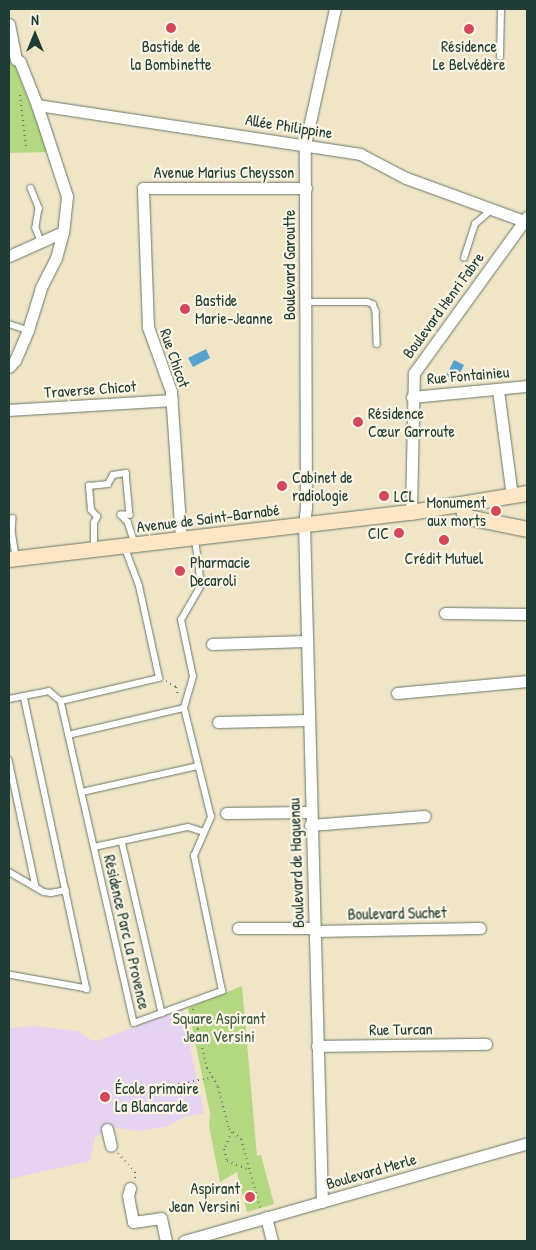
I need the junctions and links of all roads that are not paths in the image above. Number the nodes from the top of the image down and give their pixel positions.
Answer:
1 (336, 9) edge
2 (501, 9) edge
3 (9, 24) edge
4 (500, 57) dead end
5 (37, 105) junction
6 (305, 145) junction
7 (32, 188) dead end
8 (142, 188) joint
9 (306, 188) junction
10 (492, 209) junction
11 (526, 219) edge
12 (63, 232) junction
13 (40, 242) junction
14 (9, 256) edge
15 (464, 258) dead end
16 (306, 302) junction
17 (9, 324) edge
18 (28, 330) junction
19 (377, 344) dead end
20 (9, 367) edge
21 (527, 386) edge
22 (498, 390) junction
23 (412, 397) junction
24 (172, 400) junction
25 (9, 410) edge
26 (527, 493) edge
27 (512, 497) junction
28 (462, 505) junction
29 (411, 512) junction
30 (13, 518) dead end
31 (304, 524) junction
32 (527, 529) edge
33 (188, 538) junction
34 (130, 545) junction
35 (94, 549) junction
36 (13, 559) edge
37 (445, 613) dead end
38 (527, 614) edge
39 (306, 642) junction
40 (212, 644) dead end
41 (527, 680) edge
42 (398, 692) dead end
43 (24, 696) junction
44 (9, 700) edge
45 (61, 700) junction
46 (184, 708) junction
47 (308, 720) junction
48 (218, 722) dead end
49 (68, 735) junction
50 (9, 760) edge
51 (198, 766) junction
52 (82, 792) junction
53 (310, 812) junction
54 (226, 813) dead end
55 (425, 816) dead end
56 (310, 825) junction
57 (204, 832) junction
58 (122, 841) junction
59 (94, 847) junction
60 (9, 872) edge
61 (36, 887) junction
62 (66, 890) junction
63 (238, 928) dead end
64 (480, 928) dead end
65 (314, 929) junction
66 (9, 975) edge
67 (162, 1013) junction
68 (486, 1044) dead end
69 (317, 1046) junction
70 (107, 1130) dead end
71 (527, 1143) edge
72 (111, 1146) road end
73 (130, 1188) road end
74 (322, 1202) junction
75 (266, 1217) junction
76 (166, 1241) edge
77 (184, 1241) edge
78 (272, 1241) edge

1 - 6 street, Boulevard Garoutte
2 - 4 lane
3 - 5 street
5 - 6 street, Allée Philippine
5 - 12 street
6 - 9 street, Boulevard Garoutte
6 - 10 street, Allée Philippine
7 - 13 lane
8 - 9 street, Avenue Marius Cheysson
8 - 24 street, Rue Chicot
9 - 16 street, Boulevard Garoutte
10 - 11 street, Allée Philippine
10 - 15 lane
11 - 23 street, Boulevard Henri Fabre
12 - 13 street
12 - 18 street
13 - 14 street
16 - 19 lane
16 - 31 street, Boulevard Garoutte
17 - 18 lane
18 - 20 street
21 - 22 street, Rue Fontainieu
22 - 23 street, Rue Fontainieu
22 - 27 street
23 - 29 street, Boulevard Henri Fabre
24 - 25 street, Traverse Chicot
24 - 33 street, Rue Chicot
26 - 27 main road, Avenue de Saint-Barnabé
27 - 28 main road, Avenue de Saint-Barnabé
28 - 29 main road, Avenue de Saint-Barnabé
28 - 32 main road
29 - 31 main road, Avenue de Saint-Barnabé
30 - 36 lane
31 - 33 main road, Avenue de Saint-Barnabé
31 - 39 street, Boulevard de Haguenau
33 - 34 main road, Avenue de Saint-Barnabé
33 - 46 lane, Résidence Parc La Provence
34 - 35 main road, Avenue de Saint-Barnabé
34 - 35 lane
34 - 45 lane
35 - 36 main road, Avenue de Saint-Barnabé
37 - 38 street
39 - 40 street
39 - 47 street, Boulevard de Haguenau
41 - 42 street
43 - 44 lane
43 - 45 lane
43 - 62 lane
45 - 49 lane, Résidence Parc La Provence
46 - 49 lane
46 - 51 lane, Résidence Parc La Provence
47 - 48 street
47 - 53 street, Boulevard de Haguenau
49 - 52 lane, Résidence Parc La Provence
50 - 61 lane
51 - 52 lane
51 - 57 lane, Résidence Parc La Provence
52 - 59 lane, Résidence Parc La Provence
53 - 54 street
53 - 56 street, Boulevard de Haguenau
55 - 56 street
56 - 65 street, Boulevard de Haguenau
57 - 58 lane, Résidence Parc La Provence
57 - 67 lane, Résidence Parc La Provence
58 - 59 lane, Résidence Parc La Provence
58 - 67 lane, Résidence Parc La Provence
59 - 67 lane, Résidence Parc La Provence
60 - 61 lane
61 - 62 lane
62 - 66 lane
63 - 65 street, Boulevard Suchet
64 - 65 street, Boulevard Suchet
65 - 69 street, Boulevard de Haguenau
68 - 69 street, Rue Turcan
69 - 74 street, Boulevard de Haguenau
70 - 72 street
71 - 74 street, Boulevard Merle
73 - 76 street
74 - 75 street, Boulevard Merle
75 - 77 street, Boulevard Merle
75 - 78 street

